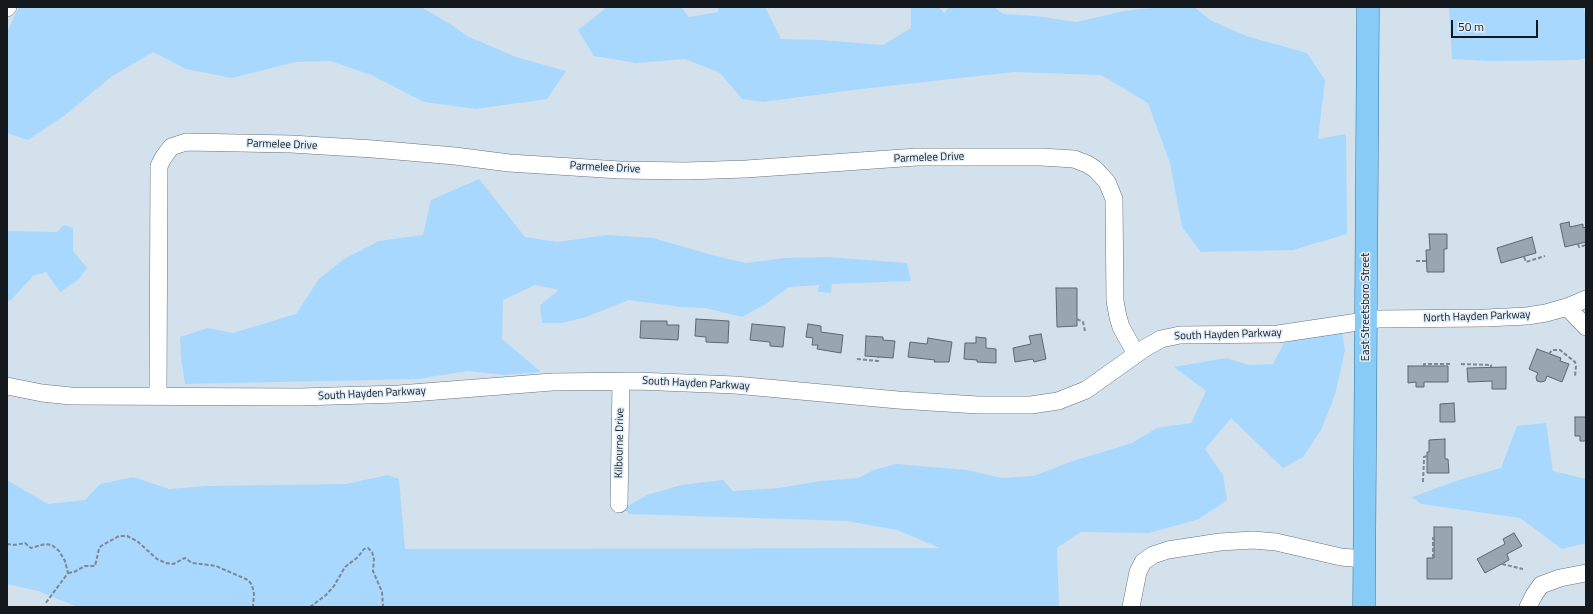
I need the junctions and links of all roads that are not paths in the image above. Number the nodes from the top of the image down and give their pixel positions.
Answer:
1 (1368, 7) edge
2 (1586, 299) edge
3 (1567, 307) junction
4 (1365, 321) junction
5 (1586, 327) edge
6 (1136, 354) junction
7 (621, 382) junction
8 (7, 386) edge
9 (158, 395) junction
10 (619, 504) dead end
11 (1364, 559) junction
12 (1586, 573) edge
13 (1131, 607) edge
14 (1364, 607) edge
15 (1528, 607) edge

1 - 4 main road, East Streetsboro Street
2 - 3 street, North Hayden Parkway
3 - 4 street, North Hayden Parkway
3 - 5 street
4 - 6 street, South Hayden Parkway
4 - 11 main road, East Streetsboro Street
6 - 7 street, South Hayden Parkway
6 - 9 street, Parmelee Drive
7 - 9 street, South Hayden Parkway
7 - 10 street, Kilbourne Drive
8 - 9 street, South Hayden Parkway
11 - 13 street
11 - 14 main road, East Streetsboro Street
12 - 15 street

